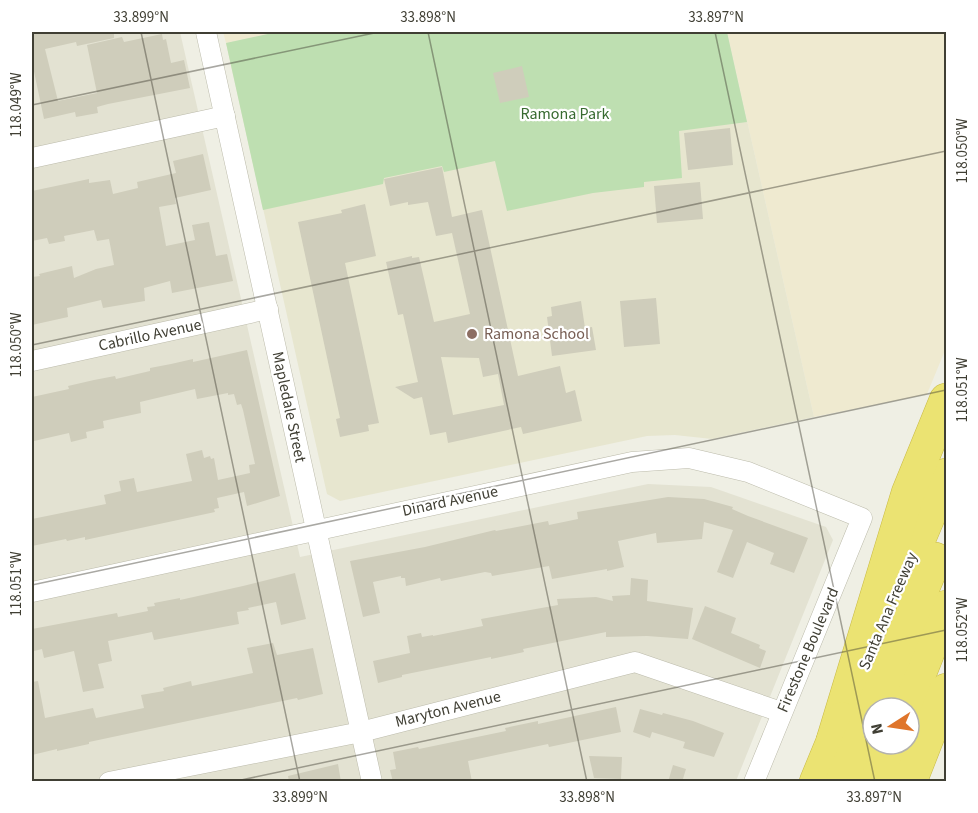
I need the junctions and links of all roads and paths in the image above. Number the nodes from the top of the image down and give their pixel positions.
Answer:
1 (206, 32) edge
2 (225, 116) junction
3 (32, 158) edge
4 (268, 309) junction
5 (32, 361) edge
6 (946, 400) edge
7 (946, 475) edge
8 (862, 518) joint
9 (316, 530) junction
10 (946, 533) edge
11 (32, 592) edge
12 (946, 607) edge
13 (946, 690) edge
14 (911, 696) edge
15 (782, 712) junction
16 (361, 732) junction
17 (833, 740) junction
18 (886, 756) edge
19 (108, 782) edge
20 (372, 782) edge
21 (754, 782) edge
22 (816, 782) edge
23 (842, 782) edge
24 (876, 782) edge
25 (910, 782) edge

1 - 2 street, Mapledale Street
2 - 3 street
2 - 4 street, Mapledale Street
4 - 5 street, Cabrillo Avenue
4 - 9 street, Mapledale Street
6 - 17 highway
7 - 17 highway, Santa Ana Freeway
8 - 9 street, Dinard Avenue
8 - 15 street, Firestone Boulevard
9 - 11 street, Dinard Avenue
9 - 16 street, Mapledale Street
10 - 23 highway
12 - 14 highway
13 - 25 highway
15 - 16 street, Maryton Avenue
15 - 21 street, Firestone Boulevard
16 - 19 street, Maryton Avenue
16 - 20 street, Mapledale Street
17 - 22 highway, Santa Ana Freeway
18 - 24 highway

